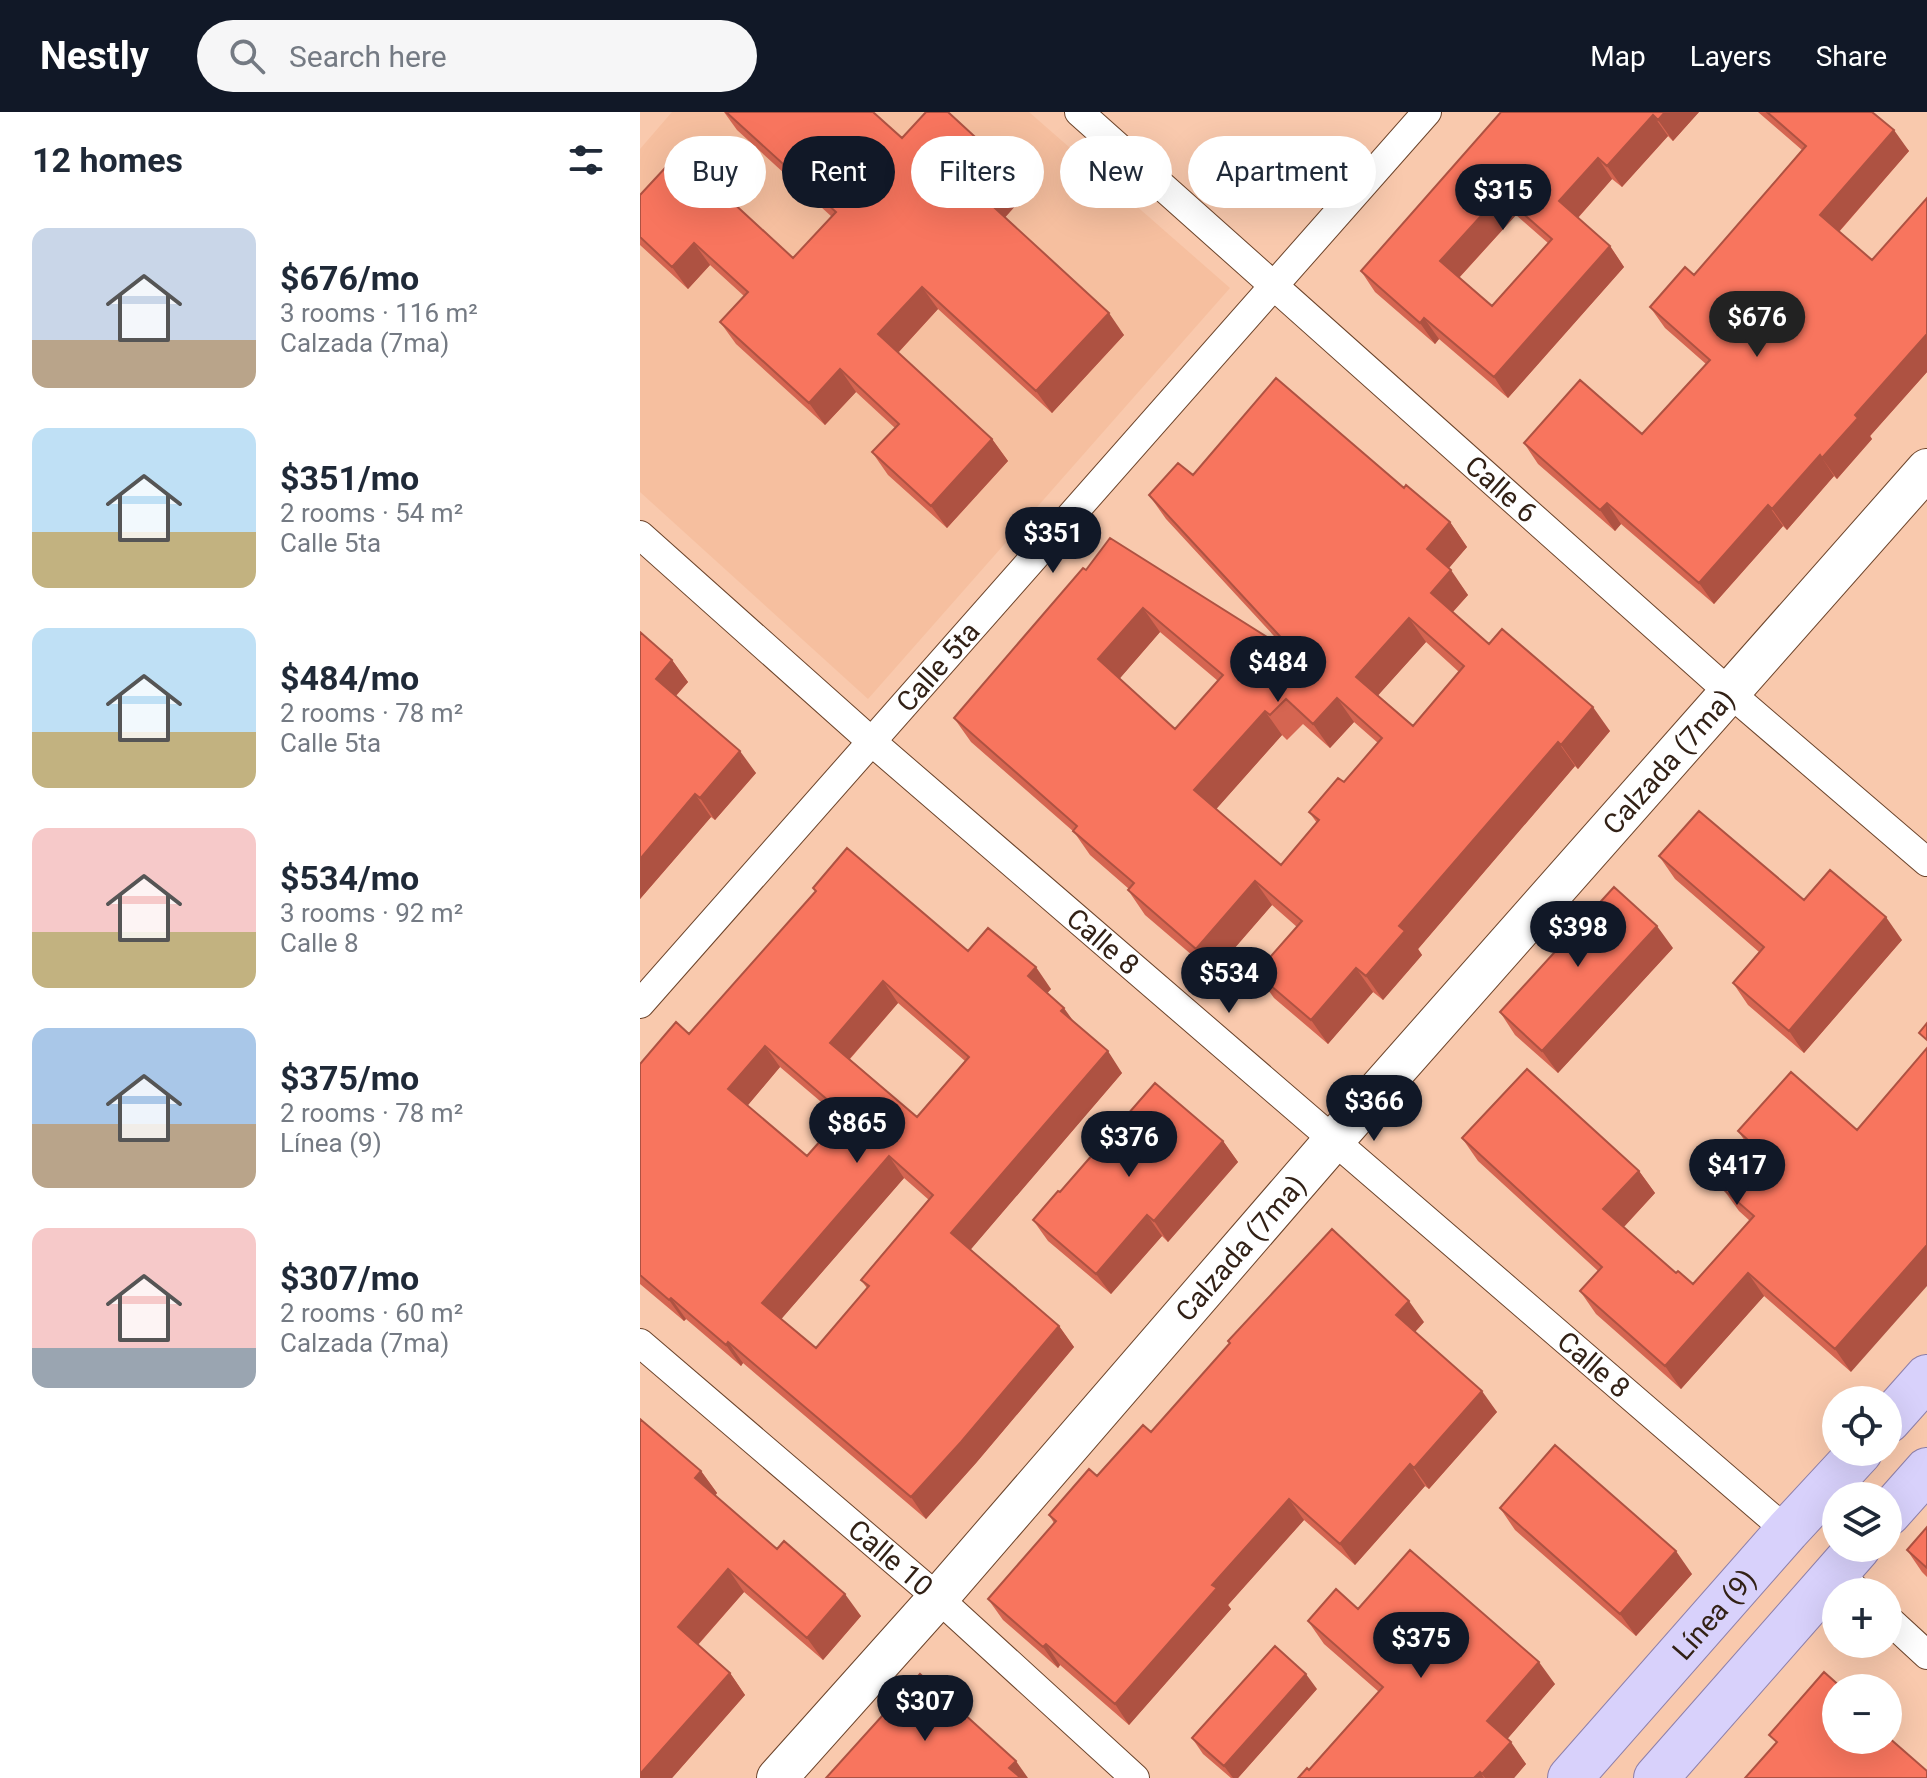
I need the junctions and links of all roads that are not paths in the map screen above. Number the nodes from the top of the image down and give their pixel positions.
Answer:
1 (1079, 112) edge
2 (1427, 112) edge
3 (1275, 285) junction
4 (1927, 469) edge
5 (640, 535) edge
6 (1730, 693) junction
7 (872, 742) junction
8 (1927, 862) edge
9 (640, 1004) edge
10 (1334, 1140) junction
11 (640, 1343) edge
12 (1927, 1377) edge
13 (1902, 1405) edge
14 (1847, 1466) edge
15 (1927, 1470) edge
16 (1902, 1498) edge
17 (1787, 1531) junction
18 (1851, 1571) edge
19 (938, 1598) junction
20 (1902, 1632) edge
21 (1927, 1655) edge
22 (777, 1778) edge
23 (1135, 1778) edge
24 (1570, 1778) edge
25 (1656, 1778) edge

1 - 3 street, Calle 6
2 - 3 street, Calle 5ta
3 - 6 street, Calle 6
3 - 7 street, Calle 5ta
4 - 6 main road, Calzada (7ma)
5 - 7 street, Calle 8
6 - 8 street, Calle 6
6 - 10 main road, Calzada (7ma)
7 - 9 street, Calle 5ta
7 - 10 street, Calle 8
10 - 17 street, Calle 8
10 - 19 main road, Calzada (7ma)
11 - 19 street, Calle 10
12 - 13 main road
14 - 17 main road, Línea (9)
15 - 16 main road
17 - 24 main road, Línea (9)
18 - 25 main road
19 - 22 main road, Calzada (7ma)
19 - 23 street, Calle 10
20 - 21 street

